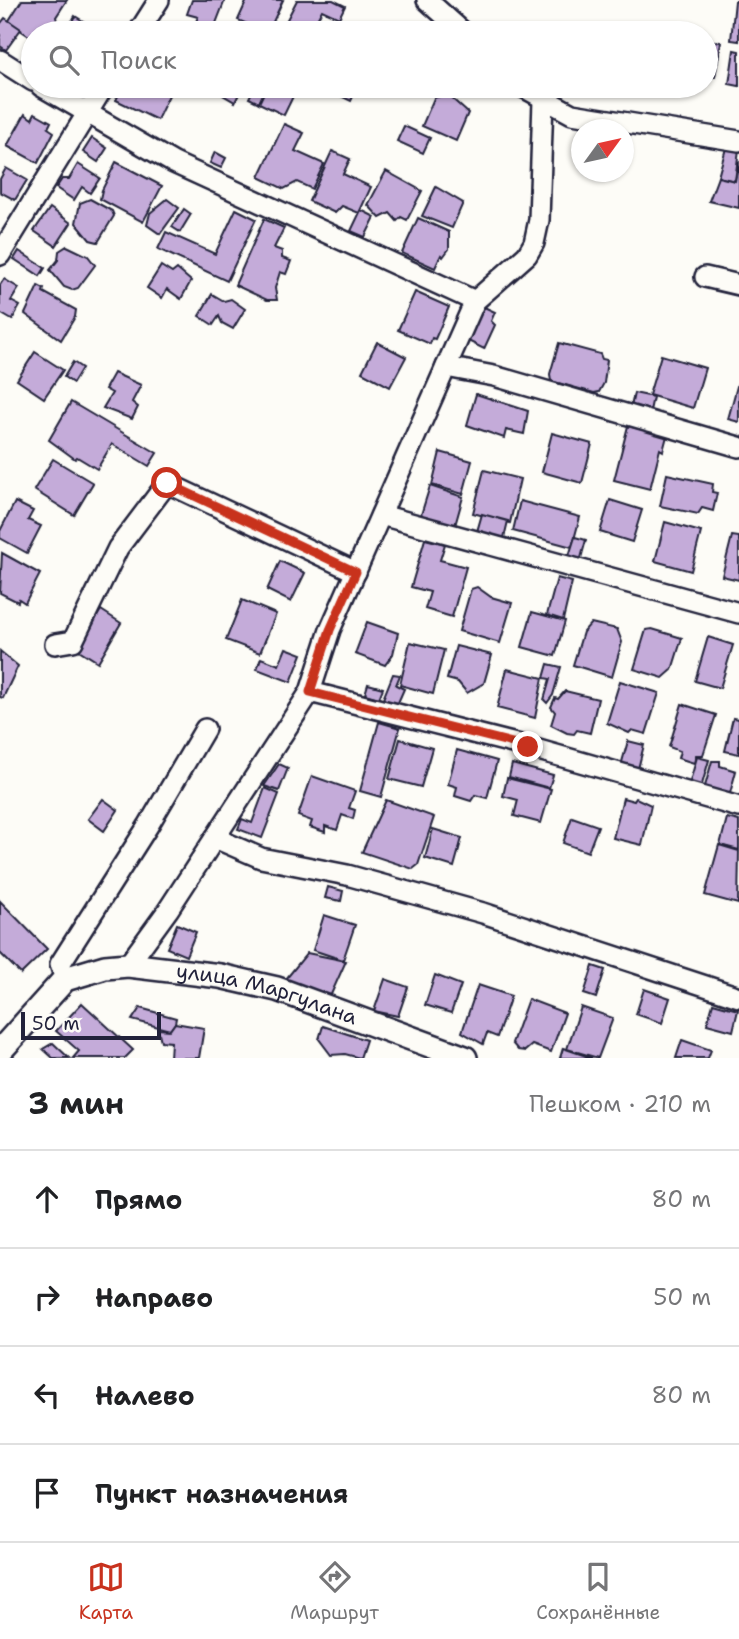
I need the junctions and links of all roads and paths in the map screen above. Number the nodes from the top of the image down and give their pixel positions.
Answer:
1 (159, 0) edge
2 (432, 2) edge
3 (146, 21) edge
4 (452, 21) edge
5 (0, 60) edge
6 (21, 73) edge
7 (60, 98) edge
8 (96, 98) edge
9 (540, 98) edge
10 (543, 100) junction
11 (86, 114) junction
12 (739, 141) edge
13 (0, 255) edge
14 (705, 277) dead end
15 (739, 285) edge
16 (475, 301) junction
17 (446, 367) junction
18 (739, 447) edge
19 (381, 516) junction
20 (356, 572) junction
21 (739, 613) edge
22 (55, 644) dead end
23 (310, 692) junction
24 (205, 729) dead end
25 (739, 807) edge
26 (215, 838) junction
27 (128, 965) junction
28 (65, 979) junction
29 (739, 998) edge
30 (0, 1051) edge
31 (465, 1058) edge

1 - 3 street
2 - 4 street
5 - 6 street
7 - 11 street
8 - 11 street
9 - 10 street
10 - 12 street
10 - 16 street
11 - 13 street
11 - 16 street
14 - 15 street
16 - 17 street
17 - 18 street
17 - 19 street
19 - 20 street
19 - 21 street
20 - 22 street
20 - 23 street
23 - 25 street
23 - 26 street
24 - 28 street
26 - 27 street
26 - 29 street
27 - 28 street, улица Маргулана
27 - 31 street, улица Маргулана
28 - 30 street

